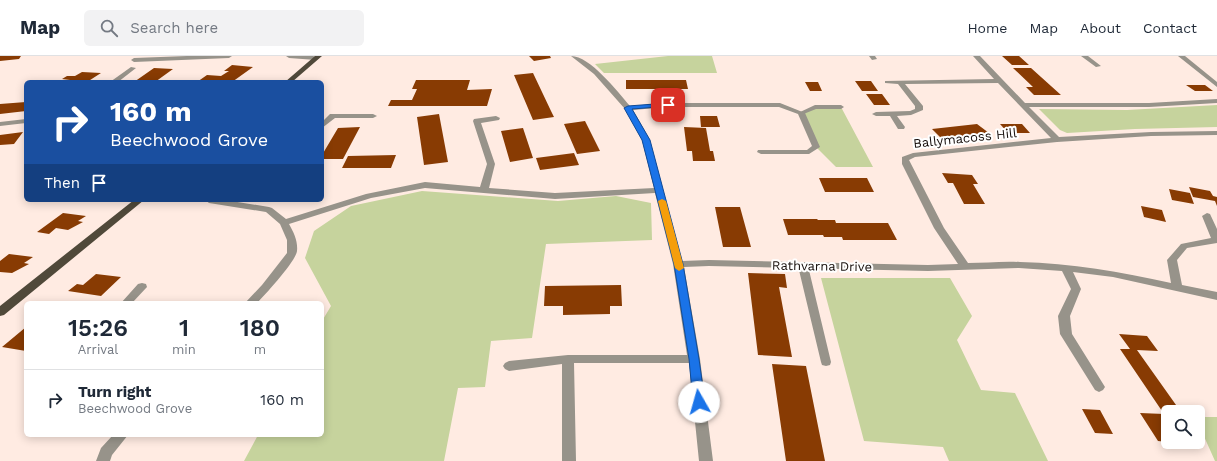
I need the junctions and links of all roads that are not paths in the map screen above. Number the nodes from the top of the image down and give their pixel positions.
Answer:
1 (229, 56) edge
2 (289, 56) edge
3 (574, 56) edge
4 (976, 56) edge
5 (1084, 56) edge
6 (1182, 56) edge
7 (318, 57) edge
8 (134, 60) dead end
9 (1098, 66) dead end
10 (133, 68) dead end
11 (116, 80) edge
12 (290, 80) edge
13 (1000, 81) junction
14 (887, 82) dead end
15 (900, 82) junction
16 (1217, 85) edge
17 (1217, 101) edge
18 (1023, 105) junction
19 (841, 107) dead end
20 (628, 108) junction
21 (801, 113) junction
22 (876, 114) dead end
23 (892, 114) junction
24 (373, 116) dead end
25 (496, 118) dead end
26 (24, 121) edge
27 (0, 124) edge
28 (324, 124) edge
29 (901, 128) dead end
30 (1217, 133) edge
31 (1058, 140) junction
32 (761, 152) dead end
33 (484, 190) junction
34 (659, 190) junction
35 (138, 202) edge
36 (236, 202) edge
37 (1207, 216) dead end
38 (284, 223) junction
39 (1217, 240) edge
40 (678, 264) junction
41 (803, 266) junction
42 (965, 267) junction
43 (1066, 268) junction
44 (142, 287) dead end
45 (1177, 287) junction
46 (1217, 296) edge
47 (128, 301) edge
48 (252, 301) edge
49 (0, 312) edge
50 (568, 359) junction
51 (694, 359) junction
52 (826, 362) dead end
53 (509, 366) dead end
54 (1099, 387) dead end
55 (119, 437) edge
56 (102, 461) edge
57 (569, 461) edge
58 (706, 461) edge

1 - 8 lane
2 - 7 lane
3 - 20 street
4 - 13 street, Ballymacoss Hill
5 - 9 street
6 - 16 street
7 - 12 main road
10 - 11 street
13 - 15 street
13 - 18 street, Ballymacoss Hill
14 - 15 street
15 - 23 street
17 - 18 street
18 - 31 street, Ballymacoss Hill
19 - 21 lane
20 - 21 street
20 - 34 street
21 - 32 street
22 - 23 street
23 - 29 street
24 - 28 street
25 - 33 street
26 - 27 street
30 - 31 street, Ballymacoss Hill
31 - 42 street, Ballymacoss Hill
33 - 34 street
33 - 38 street
34 - 40 street
35 - 49 main road
36 - 38 street
37 - 39 street
38 - 48 street
39 - 45 street
40 - 41 street, Rathvarna Drive
40 - 51 street
41 - 42 street, Rathvarna Drive
41 - 52 lane
42 - 43 street, Rathvarna Drive
43 - 45 street, Rathvarna Drive
43 - 54 street
44 - 47 street
45 - 46 street, Rathvarna Drive
50 - 51 street
50 - 53 street
50 - 57 street
51 - 58 street
55 - 56 street

